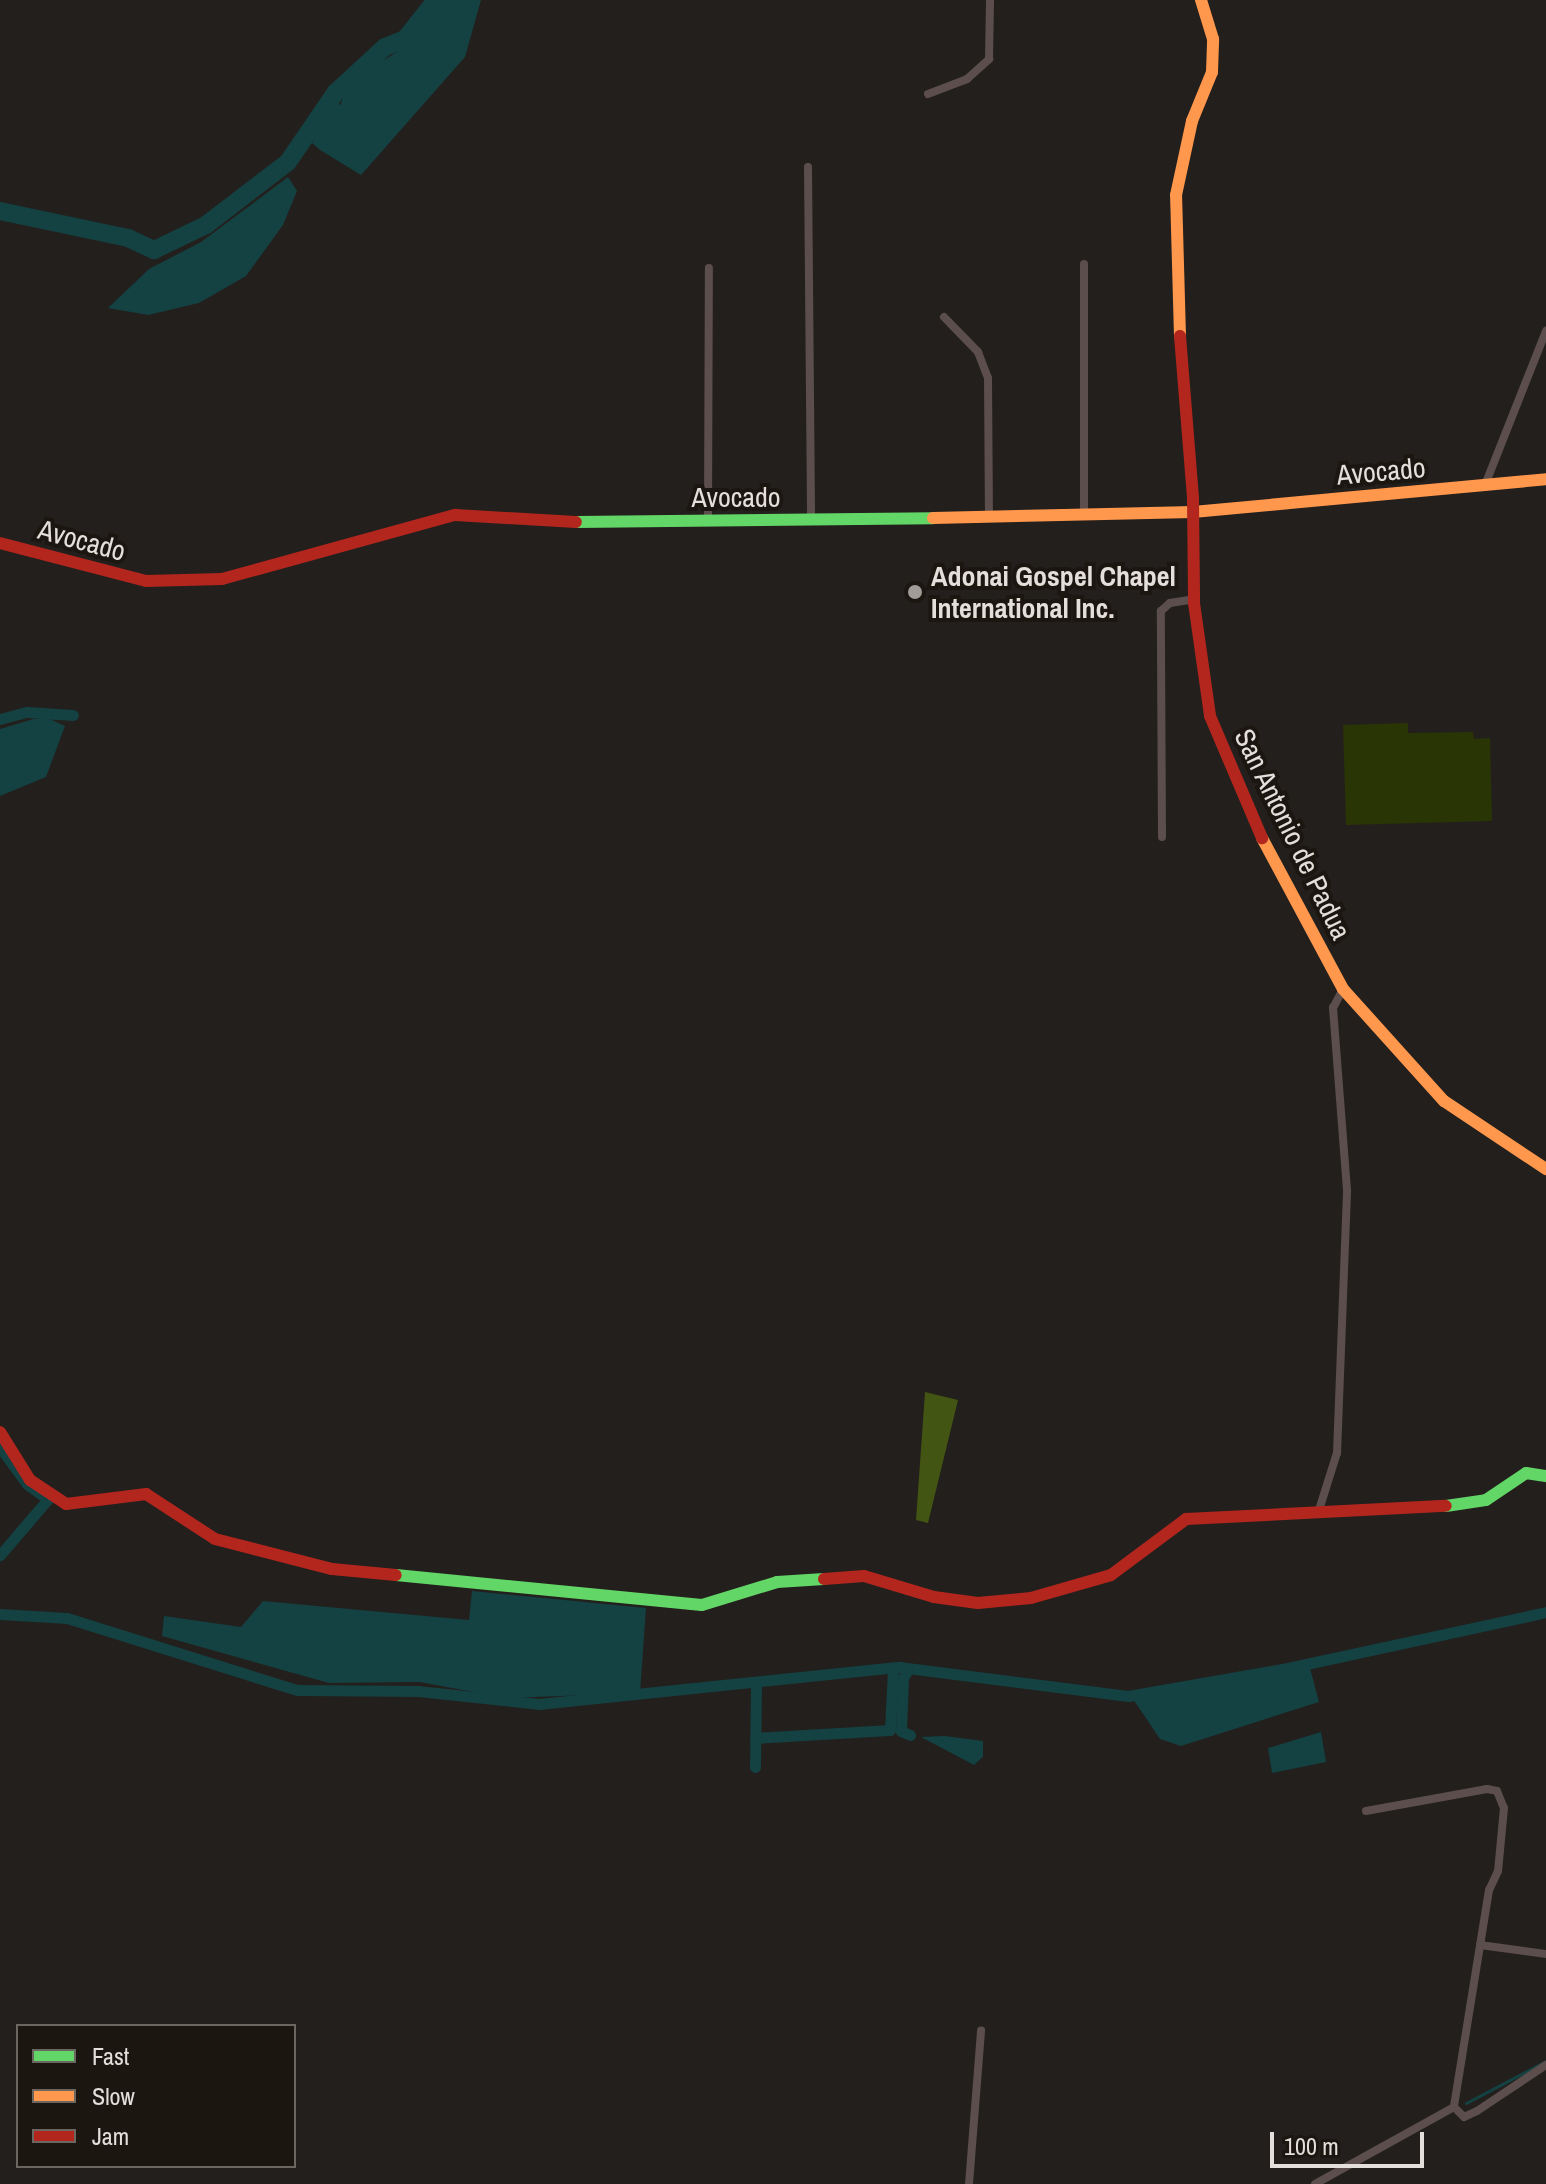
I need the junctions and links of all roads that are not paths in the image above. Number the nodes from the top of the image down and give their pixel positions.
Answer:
1 (990, 0) edge
2 (1201, 0) edge
3 (928, 94) dead end
4 (808, 167) dead end
5 (1084, 264) dead end
6 (709, 268) dead end
7 (944, 317) dead end
8 (1546, 331) edge
9 (1546, 479) edge
10 (1485, 485) junction
11 (1193, 512) junction
12 (1084, 513) junction
13 (989, 514) junction
14 (708, 521) junction
15 (811, 521) junction
16 (0, 543) edge
17 (1194, 599) junction
18 (1162, 837) dead end
19 (1343, 989) junction
20 (1546, 1169) edge
21 (0, 1432) edge
22 (1546, 1476) edge
23 (1319, 1510) junction
24 (1366, 1811) dead end
25 (1480, 1945) junction
26 (1546, 1954) edge
27 (981, 2030) dead end
28 (1546, 2065) edge
29 (1454, 2107) junction
30 (969, 2184) edge
31 (1315, 2184) edge

1 - 3 street
2 - 11 street, San Antonio de Padua
4 - 15 street
5 - 12 street
6 - 14 street
7 - 13 street
8 - 10 street
9 - 10 street, Avocado
10 - 11 street, Avocado
11 - 12 street, Avocado
11 - 17 street, San Antonio de Padua
12 - 13 street, Avocado
13 - 15 street, Avocado
14 - 15 street, Avocado
14 - 16 street, Avocado
17 - 18 street
17 - 19 street, San Antonio de Padua
19 - 20 street, San Antonio de Padua
19 - 23 street
21 - 23 street
22 - 23 street
24 - 25 street
25 - 26 street
25 - 29 street
27 - 30 street
28 - 29 street
29 - 31 street

